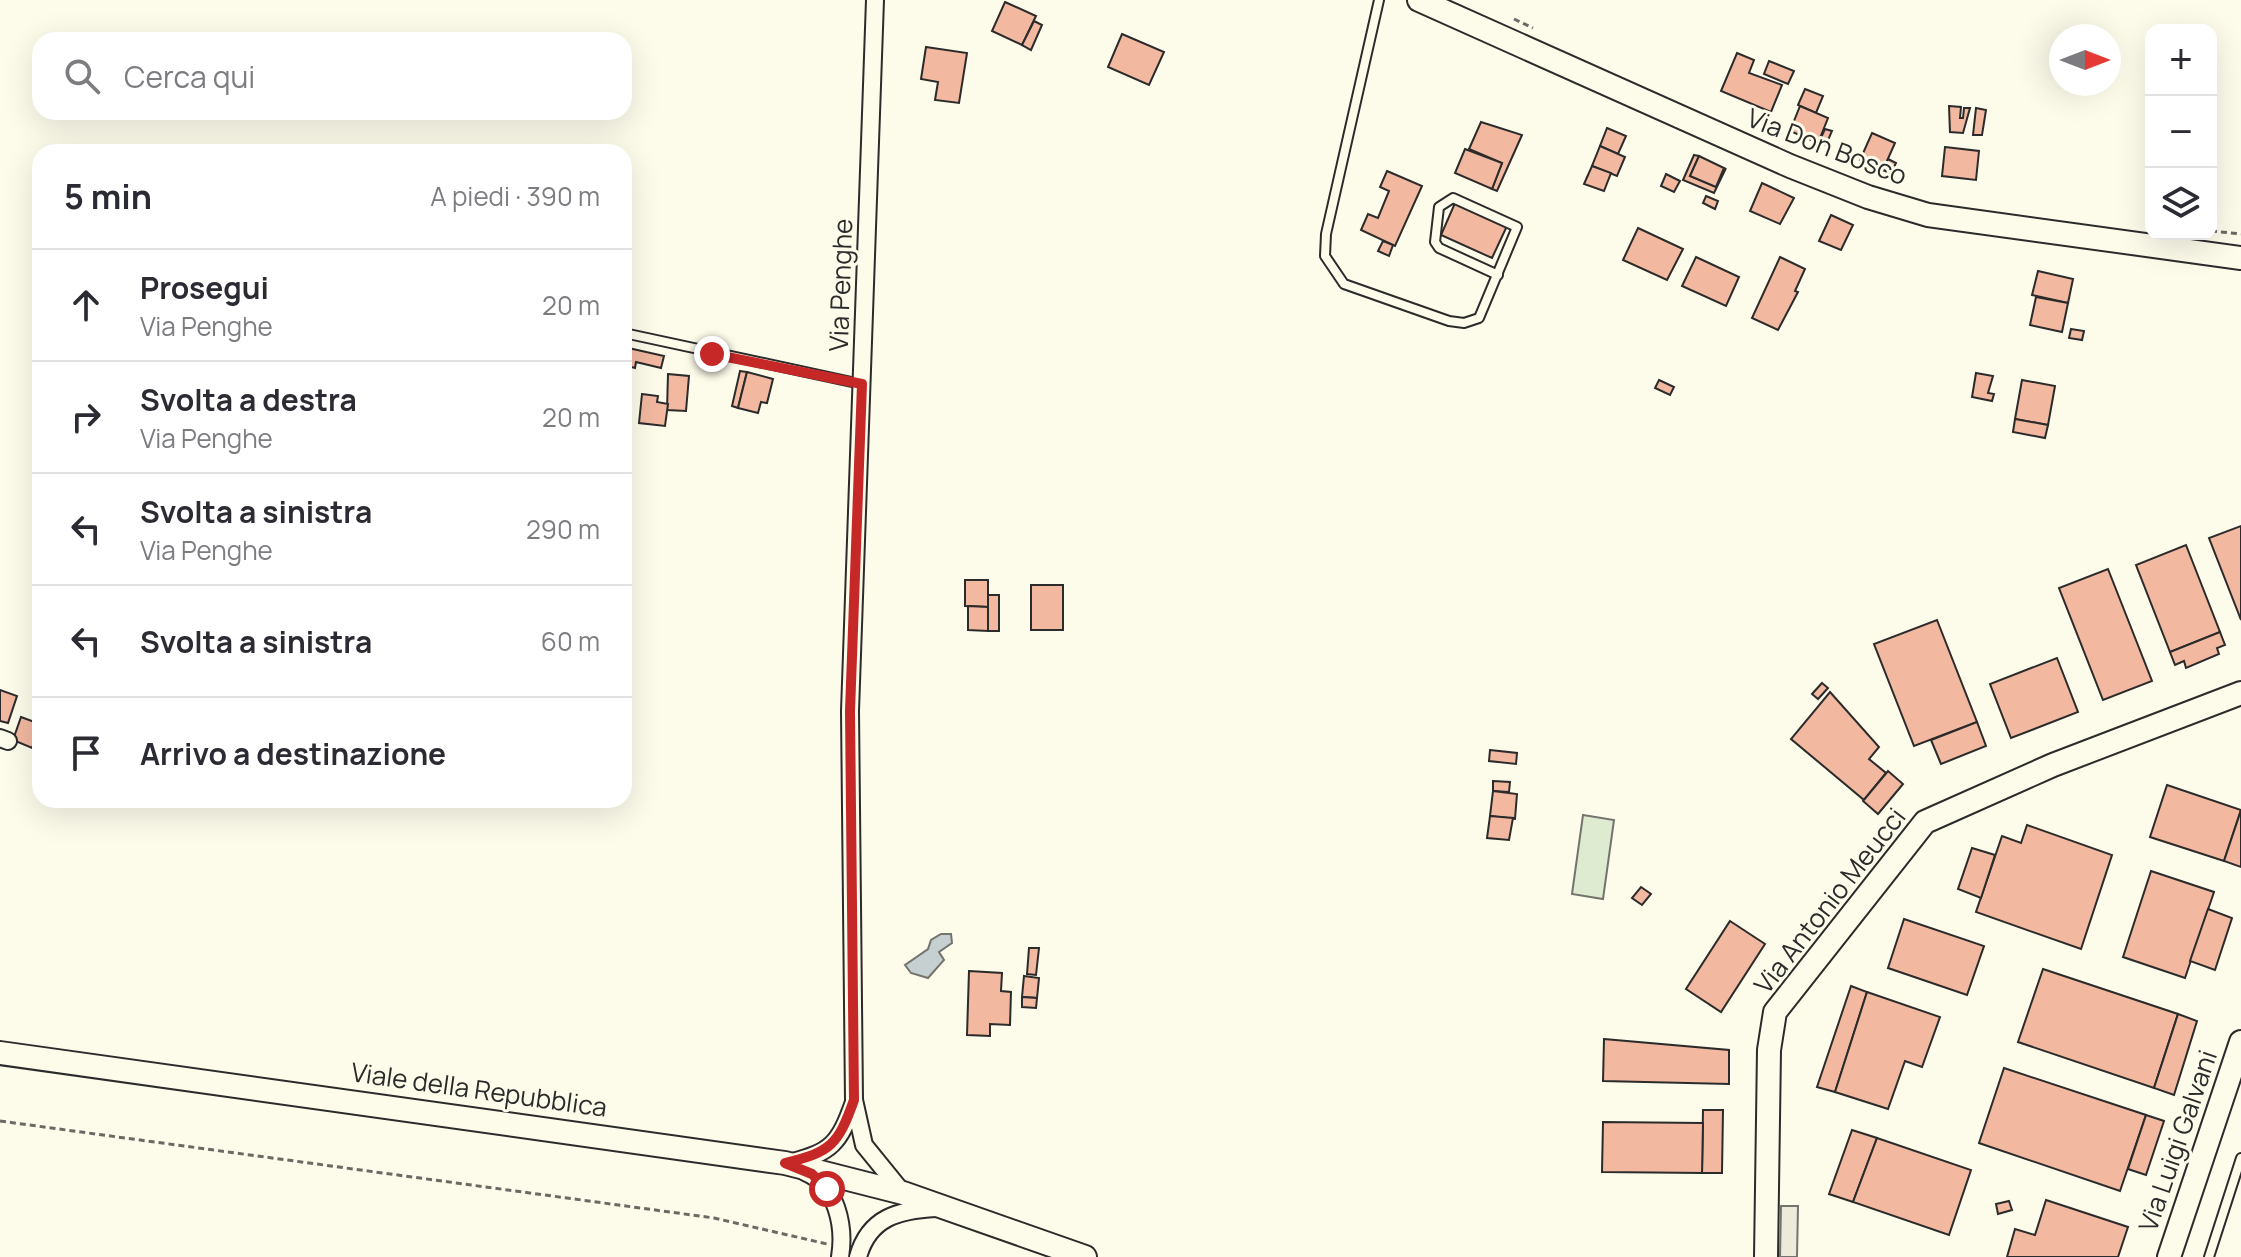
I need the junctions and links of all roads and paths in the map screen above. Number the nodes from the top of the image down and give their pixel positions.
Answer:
1 (875, 0) edge
2 (1379, 0) edge
3 (1419, 0) edge
4 (1508, 17) dead end
5 (1546, 34) dead end
6 (2217, 232) edge
7 (2241, 234) edge
8 (2241, 258) edge
9 (1498, 275) junction
10 (632, 335) edge
11 (862, 384) junction
12 (2241, 693) edge
13 (2241, 1042) edge
14 (0, 1053) edge
15 (854, 1100) junction
16 (0, 1121) edge
17 (2241, 1158) edge
18 (785, 1163) junction
19 (903, 1193) junction
20 (946, 1207) junction
21 (840, 1252) edge
22 (858, 1257) edge
23 (1085, 1257) edge
24 (1766, 1257) edge
25 (2169, 1257) edge
26 (2209, 1257) edge

1 - 11 street, Via Penghe
2 - 9 lane
3 - 8 main road, Via Don Bosco
4 - 5 path
6 - 7 path
9 - 9 lane
10 - 11 lane
11 - 15 street, Via Penghe
12 - 24 main road, Via Antonio Meucci
13 - 25 main road, Via Luigi Galvani
14 - 18 main road, Viale della Repubblica
15 - 18 street, Via Penghe
15 - 19 street, Via Penghe
16 - 21 path
17 - 26 lane
18 - 19 main road, Viale della Repubblica
18 - 21 street
19 - 20 main road, Viale della Repubblica
20 - 22 street
20 - 23 main road, Viale della Repubblica

